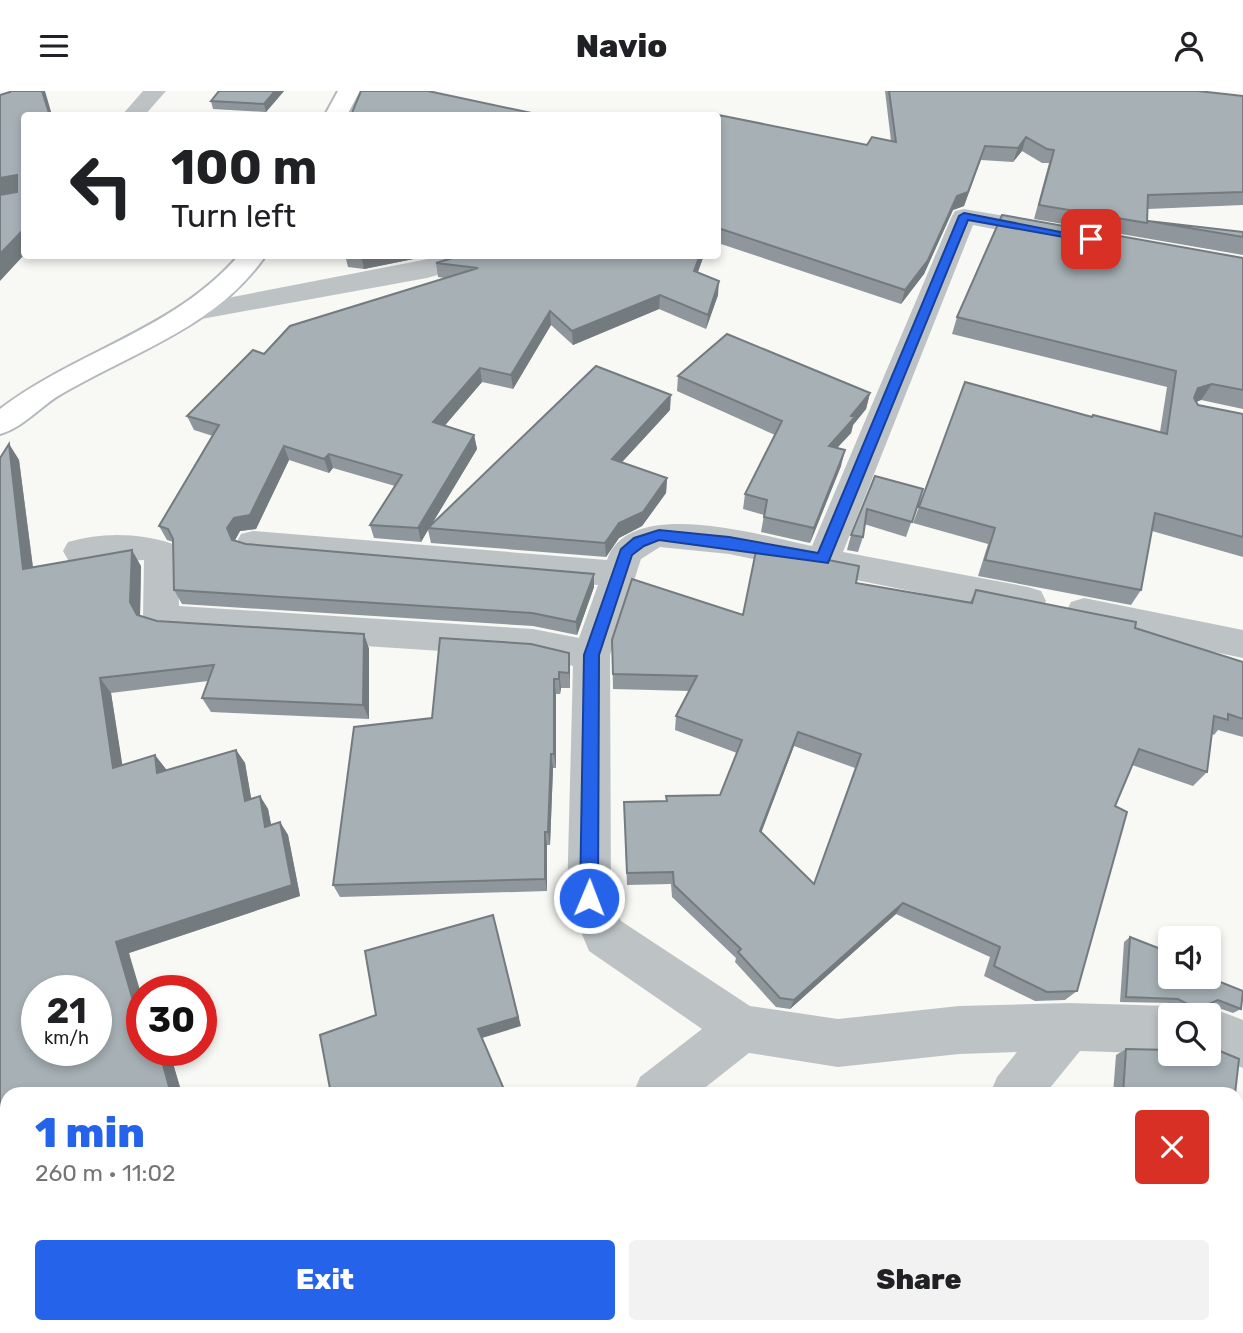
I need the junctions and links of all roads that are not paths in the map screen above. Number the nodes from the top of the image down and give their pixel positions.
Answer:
1 (155, 91) edge
2 (349, 91) edge
3 (135, 112) edge
4 (341, 112) edge
5 (1084, 238) edge
6 (250, 259) edge
7 (466, 259) edge
8 (196, 312) junction
9 (0, 424) edge
10 (253, 543) edge
11 (80, 551) dead end
12 (823, 559) junction
13 (619, 574) junction
14 (1243, 644) edge
15 (592, 655) junction
16 (743, 1027) junction
17 (1069, 1027) junction
18 (1158, 1030) edge
19 (1221, 1036) edge
20 (1243, 1044) edge
21 (666, 1087) edge
22 (1020, 1087) edge

1 - 3 street
2 - 4 main road
5 - 12 street
6 - 8 main road
7 - 8 street
8 - 9 main road
10 - 13 street
11 - 15 street
12 - 13 street
12 - 14 street
13 - 15 street
15 - 16 street
16 - 17 street
16 - 21 street
17 - 18 street
17 - 22 street
19 - 20 street

